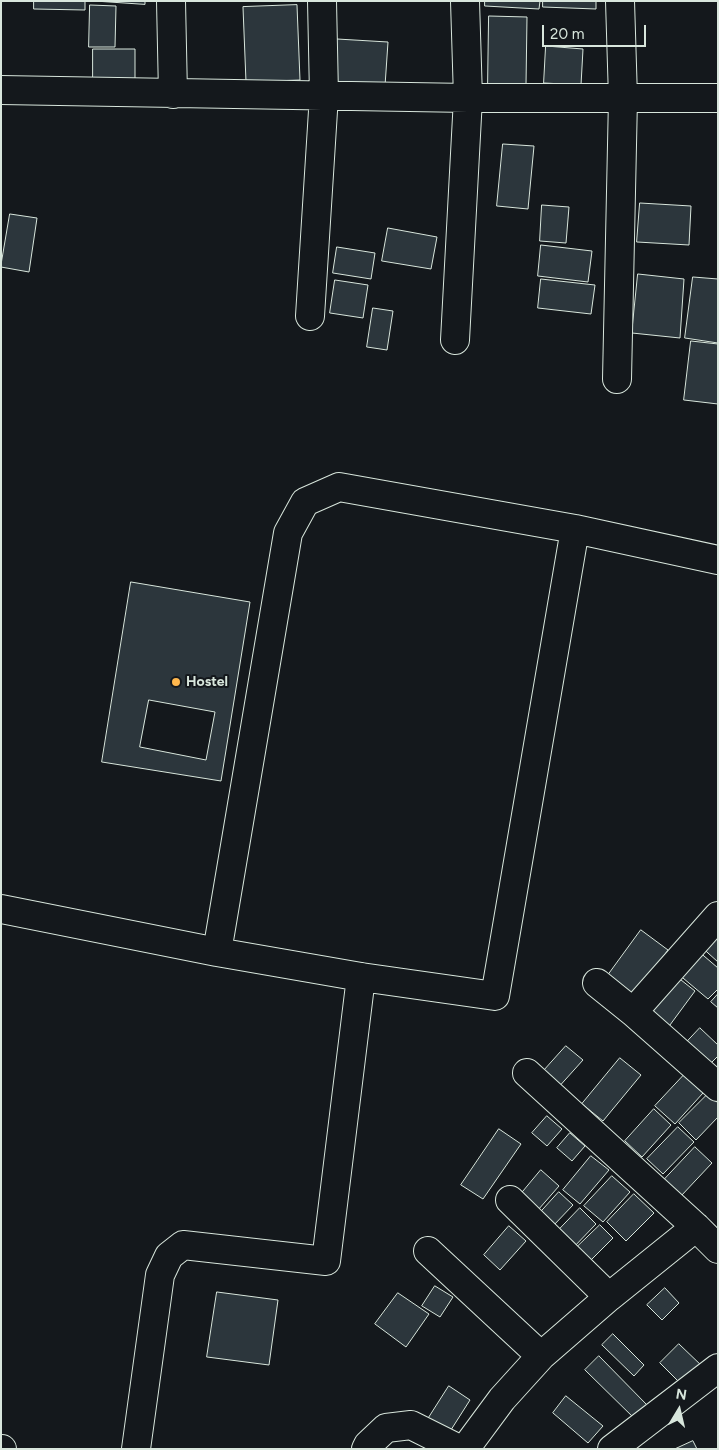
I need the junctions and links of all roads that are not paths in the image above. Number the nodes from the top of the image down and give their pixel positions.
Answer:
1 (171, 1) edge
2 (322, 1) edge
3 (465, 1) edge
4 (620, 1) edge
5 (1, 90) edge
6 (173, 94) junction
7 (324, 95) junction
8 (468, 98) junction
9 (623, 98) junction
10 (718, 98) edge
11 (310, 316) dead end
12 (455, 340) dead end
13 (617, 379) dead end
14 (575, 529) junction
15 (718, 560) edge
16 (1, 909) edge
17 (718, 916) edge
18 (217, 952) junction
19 (361, 977) junction
20 (597, 983) dead end
21 (633, 1012) junction
22 (528, 1073) dead end
23 (717, 1086) edge
24 (510, 1200) dead end
25 (696, 1227) junction
26 (718, 1249) edge
27 (428, 1251) dead end
28 (609, 1297) junction
29 (541, 1356) junction
30 (718, 1368) edge
31 (136, 1449) edge
32 (366, 1449) edge
33 (460, 1449) edge
34 (465, 1449) edge
35 (612, 1449) edge

1 - 6 street
2 - 7 street
3 - 8 street
4 - 9 street
5 - 6 street
6 - 7 street
7 - 8 street
7 - 11 street
8 - 9 street
8 - 12 street
9 - 10 street
9 - 13 street
14 - 15 street
14 - 18 street
14 - 19 street
16 - 18 street
17 - 21 street
18 - 19 street
19 - 31 street
20 - 21 street
21 - 23 street
22 - 25 street
24 - 28 street
25 - 26 street
25 - 28 street
27 - 29 street
28 - 29 street
29 - 34 street
30 - 35 street
32 - 33 street

